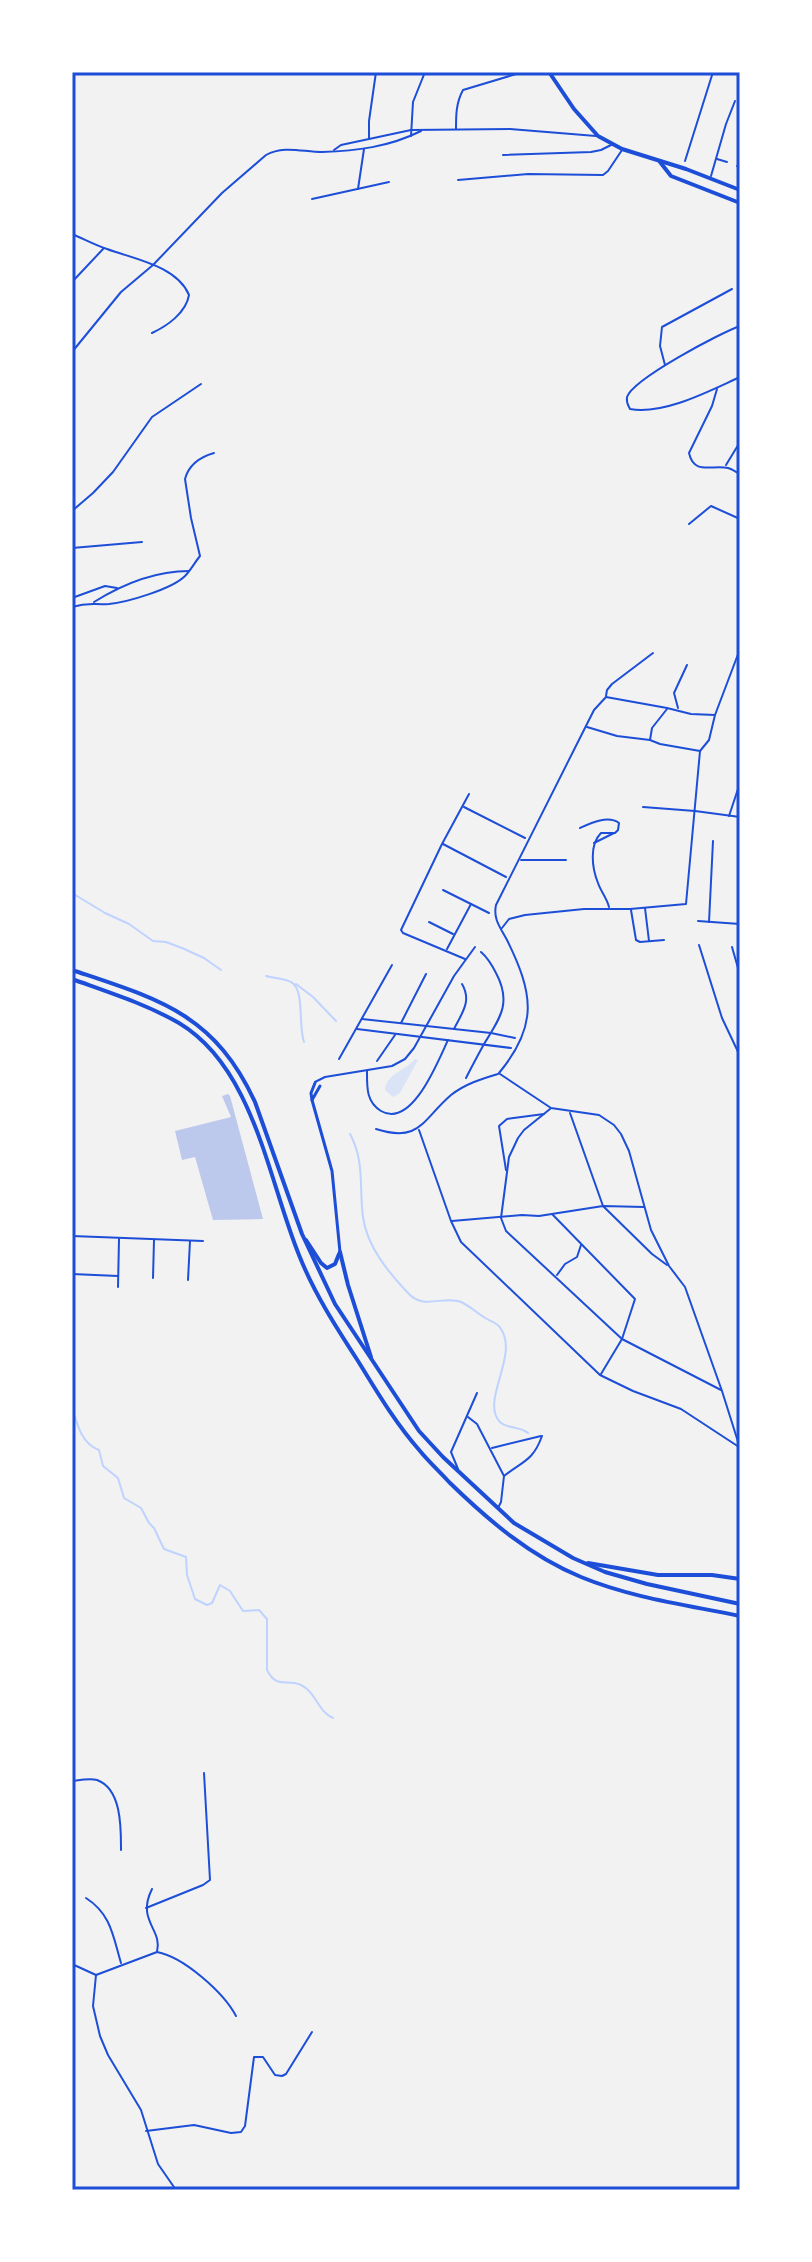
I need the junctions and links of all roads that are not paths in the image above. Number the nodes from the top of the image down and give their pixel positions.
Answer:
1 (376, 72) edge
2 (425, 72) edge
3 (523, 72) edge
4 (549, 72) edge
5 (714, 73) edge
6 (735, 101) dead end
7 (411, 130) junction
8 (456, 130) junction
9 (421, 131) junction
10 (411, 136) junction
11 (598, 136) junction
12 (369, 140) junction
13 (612, 145) junction
14 (364, 149) junction
15 (622, 149) junction
16 (333, 150) junction
17 (503, 155) dead end
18 (716, 159) junction
19 (659, 160) junction
20 (685, 161) dead end
21 (727, 162) dead end
22 (710, 178) junction
23 (458, 180) dead end
24 (389, 182) dead end
25 (358, 190) junction
26 (740, 190) edge
27 (312, 199) dead end
28 (740, 203) edge
29 (72, 234) edge
30 (104, 248) junction
31 (153, 265) junction
32 (72, 282) edge
33 (732, 289) dead end
34 (740, 326) edge
35 (152, 333) dead end
36 (72, 352) edge
37 (666, 366) junction
38 (740, 377) edge
39 (201, 384) dead end
40 (717, 387) junction
41 (740, 442) edge
42 (214, 453) dead end
43 (726, 467) junction
44 (740, 474) edge
45 (72, 511) edge
46 (740, 519) edge
47 (689, 524) dead end
48 (142, 542) dead end
49 (72, 548) edge
50 (190, 571) junction
51 (117, 588) junction
52 (72, 598) edge
53 (94, 602) junction
54 (72, 607) edge
55 (740, 649) edge
56 (653, 653) dead end
57 (687, 665) dead end
58 (606, 697) junction
59 (667, 708) junction
60 (679, 711) junction
61 (715, 715) junction
62 (586, 727) junction
63 (650, 740) junction
64 (700, 751) junction
65 (740, 783) edge
66 (469, 794) dead end
67 (463, 806) junction
68 (643, 807) dead end
69 (695, 811) junction
70 (729, 816) junction
71 (740, 817) edge
72 (580, 828) dead end
73 (525, 838) dead end
74 (713, 841) dead end
75 (442, 844) junction
76 (520, 860) junction
77 (566, 860) dead end
78 (506, 877) dead end
79 (443, 890) dead end
80 (471, 904) junction
81 (645, 907) junction
82 (609, 908) junction
83 (630, 909) junction
84 (489, 913) dead end
85 (698, 921) dead end
86 (429, 922) dead end
87 (709, 922) junction
88 (740, 924) edge
89 (501, 929) junction
90 (454, 935) junction
91 (664, 940) dead end
92 (649, 941) junction
93 (699, 945) dead end
94 (475, 947) dead end
95 (732, 947) dead end
96 (447, 950) junction
97 (481, 952) dead end
98 (466, 959) junction
99 (738, 963) edge
100 (392, 965) dead end
101 (72, 970) edge
102 (426, 974) dead end
103 (740, 975) edge
104 (72, 979) edge
105 (462, 984) dead end
106 (362, 1019) junction
107 (402, 1022) junction
108 (358, 1027) junction
109 (426, 1027) junction
110 (454, 1029) junction
111 (491, 1033) junction
112 (396, 1034) junction
113 (421, 1036) junction
114 (515, 1038) dead end
115 (449, 1040) junction
116 (484, 1044) junction
117 (511, 1048) dead end
118 (740, 1056) edge
119 (339, 1059) dead end
120 (377, 1061) dead end
121 (367, 1070) junction
122 (499, 1073) junction
123 (329, 1077) junction
124 (466, 1078) dead end
125 (315, 1083) joint
126 (320, 1086) joint
127 (312, 1100) junction
128 (551, 1108) junction
129 (570, 1112) junction
130 (545, 1114) junction
131 (376, 1129) dead end
132 (419, 1130) junction
133 (506, 1171) junction
134 (603, 1206) junction
135 (644, 1207) junction
136 (552, 1214) junction
137 (501, 1218) junction
138 (451, 1221) junction
139 (302, 1234) junction
140 (72, 1236) edge
141 (119, 1238) junction
142 (154, 1239) junction
143 (190, 1240) junction
144 (203, 1241) dead end
145 (582, 1243) junction
146 (340, 1252) junction
147 (669, 1266) junction
148 (72, 1274) edge
149 (118, 1276) junction
150 (556, 1277) junction
151 (153, 1278) dead end
152 (188, 1280) dead end
153 (118, 1287) dead end
154 (622, 1339) junction
155 (373, 1364) junction
156 (600, 1375) junction
157 (722, 1391) junction
158 (477, 1393) dead end
159 (467, 1416) junction
160 (490, 1448) junction
161 (740, 1448) edge
162 (504, 1476) junction
163 (462, 1477) junction
164 (497, 1509) junction
165 (581, 1562) junction
166 (740, 1579) edge
167 (740, 1604) edge
168 (740, 1616) edge
169 (204, 1773) dead end
170 (72, 1781) edge
171 (121, 1850) dead end
172 (152, 1889) dead end
173 (86, 1898) dead end
174 (146, 1908) junction
175 (157, 1952) junction
176 (72, 1964) edge
177 (121, 1964) junction
178 (96, 1975) junction
179 (236, 2016) dead end
180 (312, 2032) dead end
181 (146, 2131) junction
182 (176, 2190) edge

1 - 12 street
2 - 7 street
3 - 8 street
4 - 11 main road
5 - 20 street
6 - 18 street
7 - 9 street
7 - 10 street
7 - 12 street
8 - 9 street
8 - 11 street
9 - 10 street
10 - 14 street
11 - 13 main road
12 - 16 street
13 - 15 main road
13 - 17 street
14 - 16 street
14 - 25 street
15 - 19 main road
15 - 23 street
16 - 31 street
18 - 21 street
18 - 22 street
19 - 22 main road
19 - 28 main road
22 - 26 main road
24 - 25 street
25 - 27 street
29 - 30 street
30 - 31 street
30 - 32 street
31 - 35 street
31 - 36 street
33 - 37 street
34 - 37 street
37 - 40 street
38 - 40 street
39 - 45 street
40 - 43 street
41 - 43 street
42 - 50 street
43 - 44 street
46 - 47 street
48 - 49 street
50 - 51 street
50 - 53 street
51 - 52 street
51 - 53 street
53 - 54 street
55 - 61 street
56 - 58 street
57 - 60 street
58 - 59 street
58 - 62 street
59 - 60 street
59 - 63 street
60 - 61 street
61 - 64 street
62 - 63 street
62 - 76 street
63 - 64 street
64 - 69 street
65 - 70 street
66 - 67 street
67 - 73 street
67 - 75 street
68 - 69 street
69 - 70 street
69 - 81 street
70 - 71 street
72 - 82 street
74 - 87 street
75 - 78 street
75 - 96 street
76 - 77 street
76 - 89 street
79 - 80 street
80 - 84 street
80 - 90 street
81 - 83 street
81 - 92 street
82 - 83 street
82 - 89 street
83 - 92 street
85 - 87 street
86 - 90 street
87 - 88 street
89 - 122 street
90 - 96 street
91 - 92 street
93 - 118 street
94 - 98 street
95 - 99 street
96 - 98 street
97 - 111 street
98 - 109 street
99 - 103 street
100 - 106 street
101 - 139 main road
102 - 107 street
104 - 168 main road
105 - 110 street
106 - 107 street
106 - 108 street
107 - 109 street
108 - 112 street
108 - 119 street
109 - 110 street
109 - 113 street
110 - 111 street
111 - 114 street
111 - 116 street
112 - 113 street
112 - 120 street
113 - 115 street
113 - 121 street
115 - 116 street
115 - 121 street
116 - 117 street
116 - 124 street
121 - 123 street
122 - 128 street
122 - 132 street
123 - 125 street
123 - 126 street
125 - 127 street
126 - 127 street
127 - 146 street
128 - 129 street
128 - 130 street
129 - 134 street
129 - 135 street
130 - 133 street
130 - 133 street
131 - 132 street
132 - 138 street
133 - 137 street
134 - 135 street
134 - 136 street
134 - 147 street
135 - 147 street
136 - 137 street
136 - 145 street
137 - 138 street
137 - 150 street
138 - 156 street
139 - 146 main road
139 - 155 main road
140 - 141 street
141 - 142 street
141 - 149 street
142 - 143 street
142 - 151 street
143 - 144 street
143 - 152 street
145 - 150 street
145 - 154 street
146 - 155 main road
147 - 157 street
148 - 149 street
149 - 153 street
150 - 154 street
154 - 156 street
154 - 157 street
155 - 163 main road
156 - 161 street
157 - 161 street
158 - 159 street
159 - 160 street
159 - 163 street
160 - 162 street
160 - 162 street
162 - 164 street
163 - 164 main road
164 - 165 main road
165 - 166 main road
165 - 167 main road
169 - 174 street
170 - 171 street
172 - 174 street
173 - 177 street
174 - 175 street
175 - 177 street
175 - 179 street
176 - 178 street
177 - 178 street
178 - 181 street
180 - 181 street
181 - 182 street

